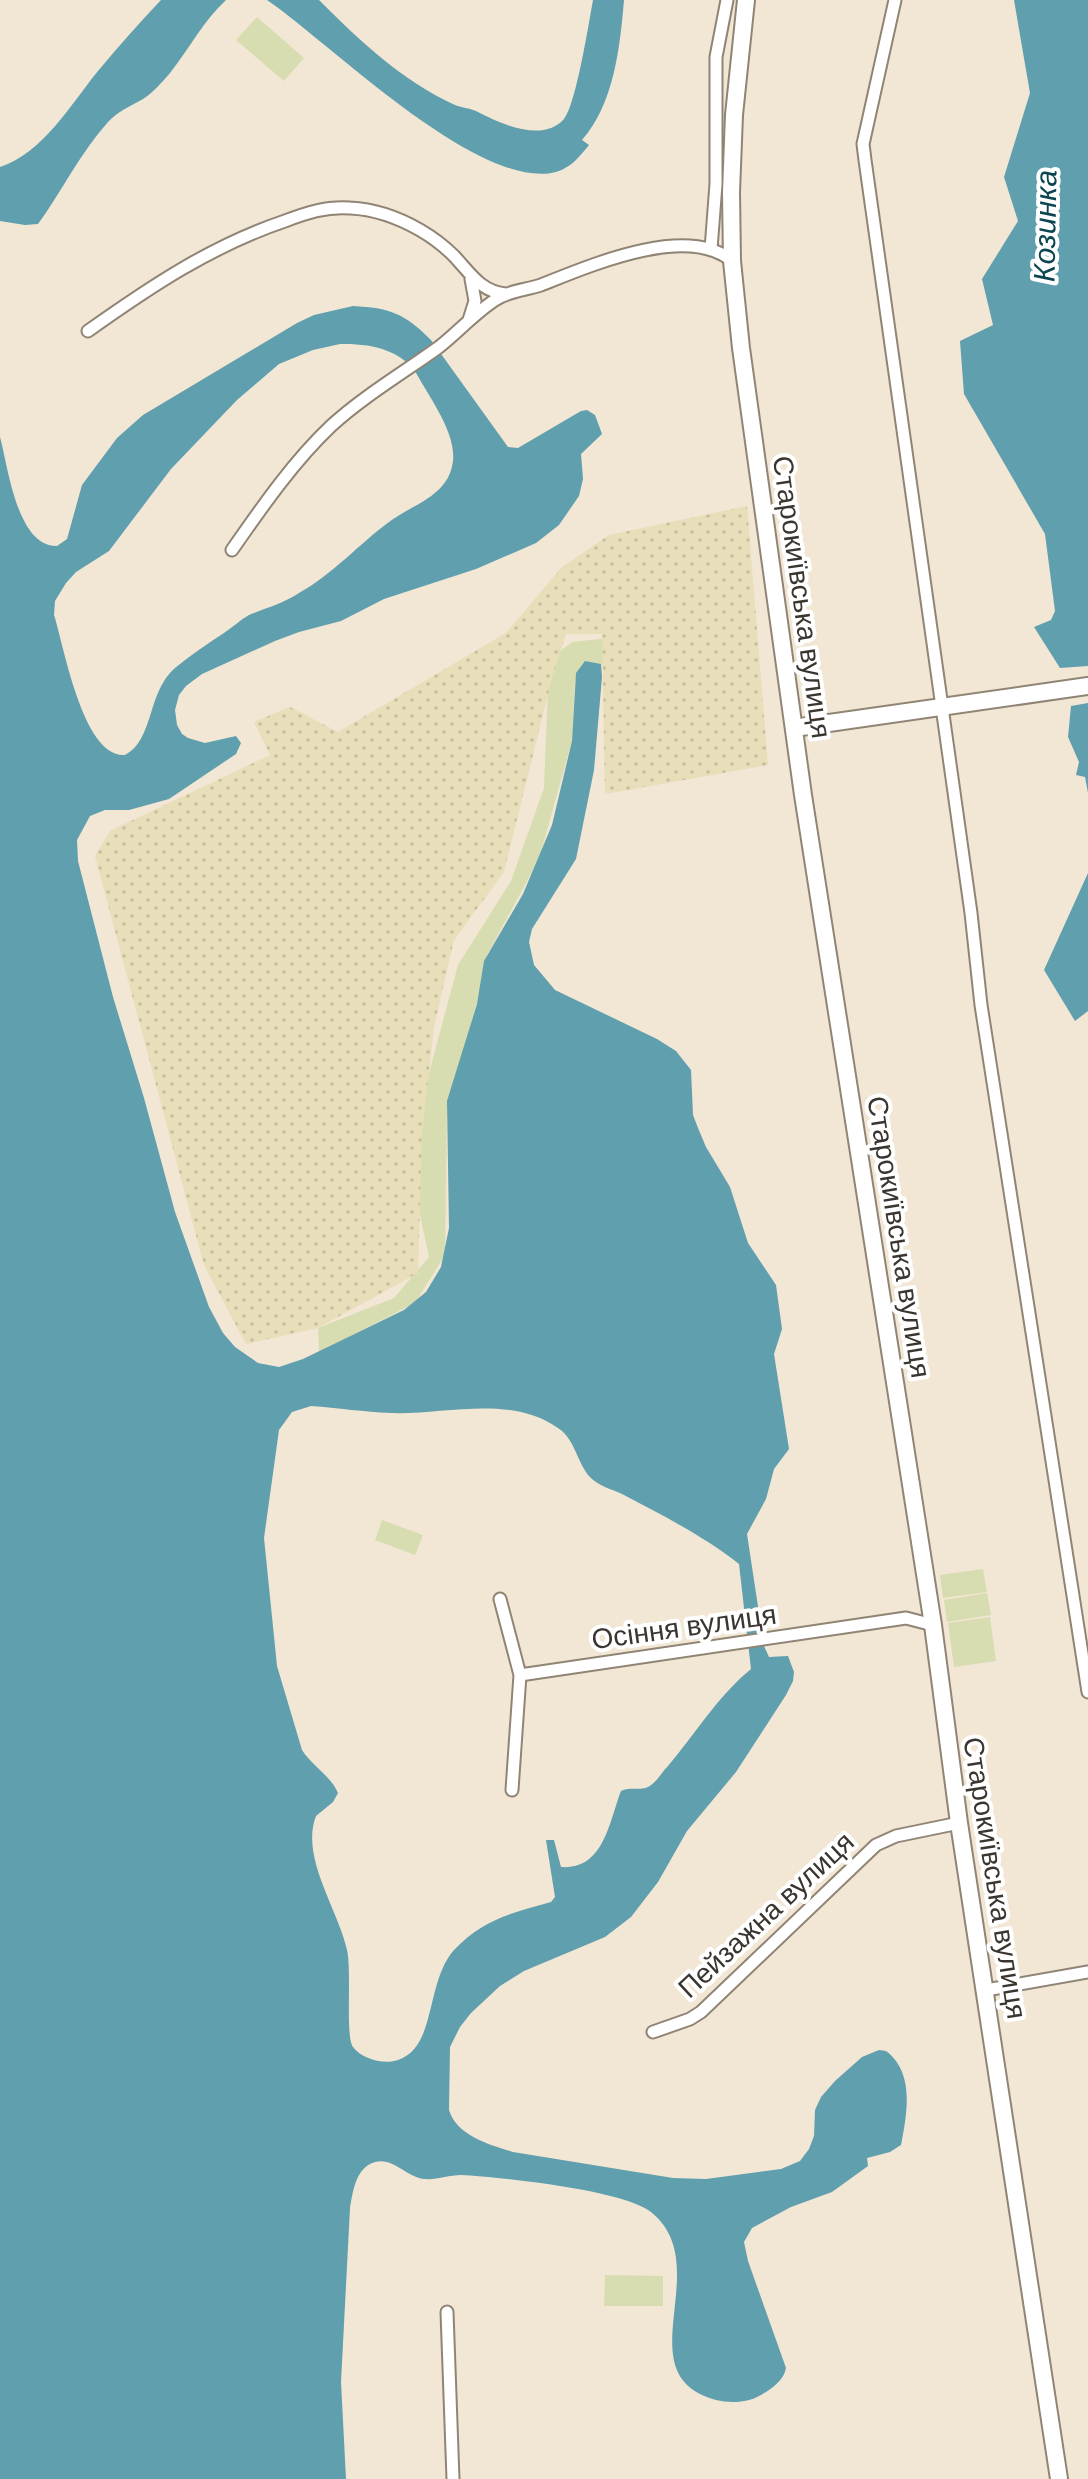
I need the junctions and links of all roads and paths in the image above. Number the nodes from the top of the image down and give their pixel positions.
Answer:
1 (727, 0) edge
2 (746, 0) edge
3 (895, 0) edge
4 (711, 249) junction
5 (732, 261) junction
6 (469, 274) junction
7 (526, 290) junction
8 (469, 320) junction
9 (88, 331) dead end
10 (232, 550) dead end
11 (1088, 686) edge
12 (941, 708) junction
13 (794, 728) junction
14 (500, 1599) dead end
15 (933, 1625) junction
16 (520, 1675) junction
17 (1088, 1692) edge
18 (512, 1790) dead end
19 (959, 1823) junction
20 (1088, 1972) edge
21 (986, 1990) junction
22 (653, 2032) dead end
23 (447, 2312) dead end
24 (453, 2479) edge
25 (1059, 2479) edge

1 - 4 street
2 - 5 street, Старокиївська вулиця
3 - 12 street
4 - 5 street
4 - 7 street
5 - 13 street, Старокиївська вулиця
6 - 7 street
6 - 8 street
6 - 9 street
7 - 8 street
8 - 10 street
11 - 12 street
12 - 13 street
12 - 17 street
13 - 15 street, Старокиївська вулиця
14 - 16 street
15 - 16 street, Осіння вулиця
15 - 19 street, Старокиївська вулиця
16 - 18 street
19 - 21 street, Старокиївська вулиця
19 - 22 street, Пейзажна вулиця
20 - 21 street
21 - 25 street, Старокиївська вулиця
23 - 24 street

